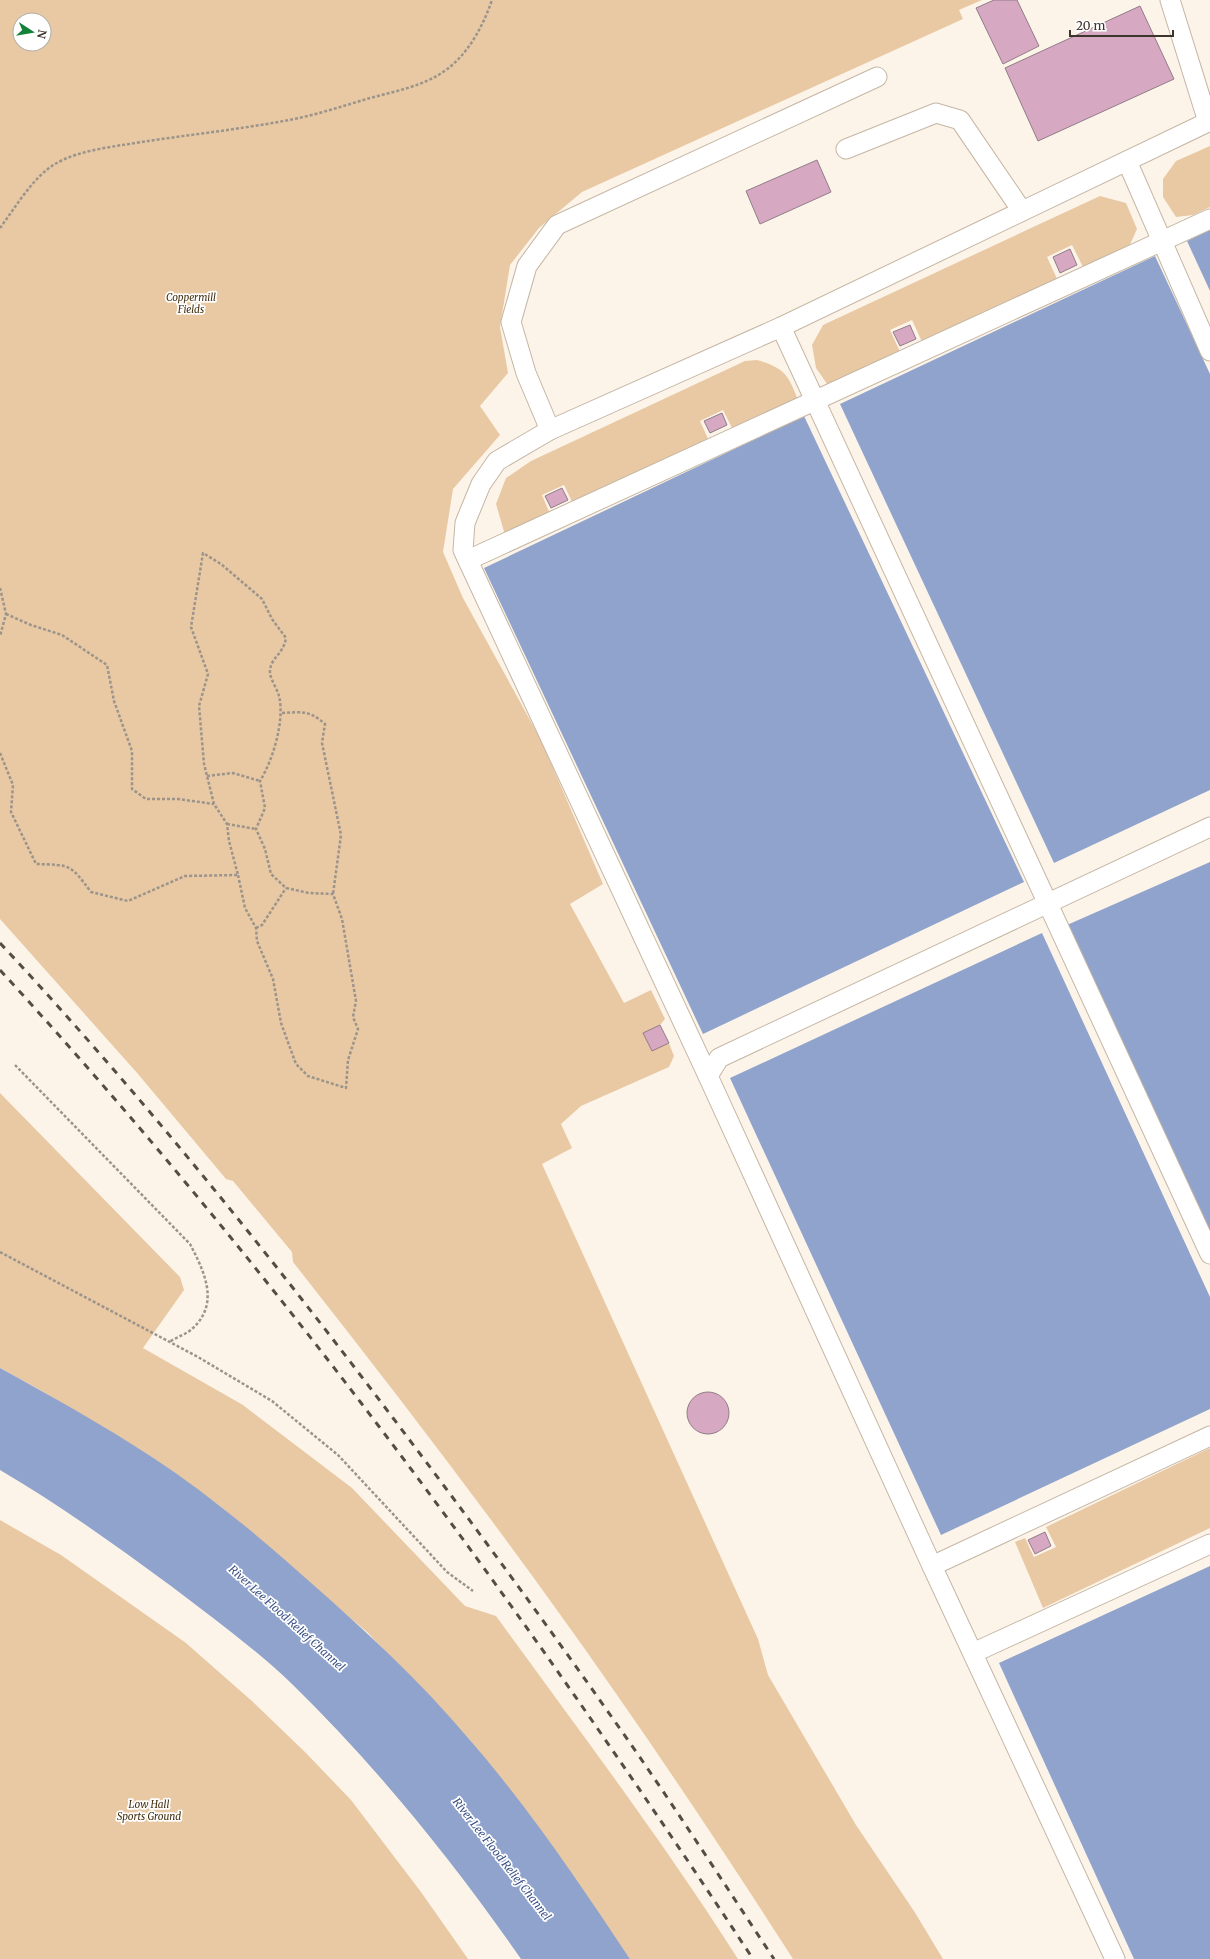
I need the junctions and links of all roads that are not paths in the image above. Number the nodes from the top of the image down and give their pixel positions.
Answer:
1 (1170, 0) edge
2 (877, 77) dead end
3 (1209, 122) edge
4 (846, 149) dead end
5 (1127, 161) junction
6 (1022, 212) junction
7 (1210, 219) edge
8 (1163, 241) junction
9 (781, 326) junction
10 (1210, 351) edge
11 (816, 402) junction
12 (550, 430) junction
13 (468, 560) junction
14 (1210, 827) edge
15 (1048, 903) junction
16 (708, 1076) junction
17 (1210, 1254) edge
18 (1210, 1436) edge
19 (1210, 1544) edge
20 (932, 1566) junction
21 (973, 1653) junction
22 (1115, 1959) edge

1 - 3 lane
2 - 12 lane
3 - 5 lane
4 - 6 lane
5 - 6 lane
5 - 8 lane
6 - 9 lane
7 - 8 lane
8 - 10 lane
8 - 11 lane
9 - 11 lane
9 - 12 lane
11 - 13 lane
11 - 15 lane
12 - 13 lane
13 - 16 lane
14 - 15 lane
15 - 16 lane
15 - 17 lane
16 - 20 lane
18 - 20 lane
19 - 21 lane
20 - 21 lane
21 - 22 lane

